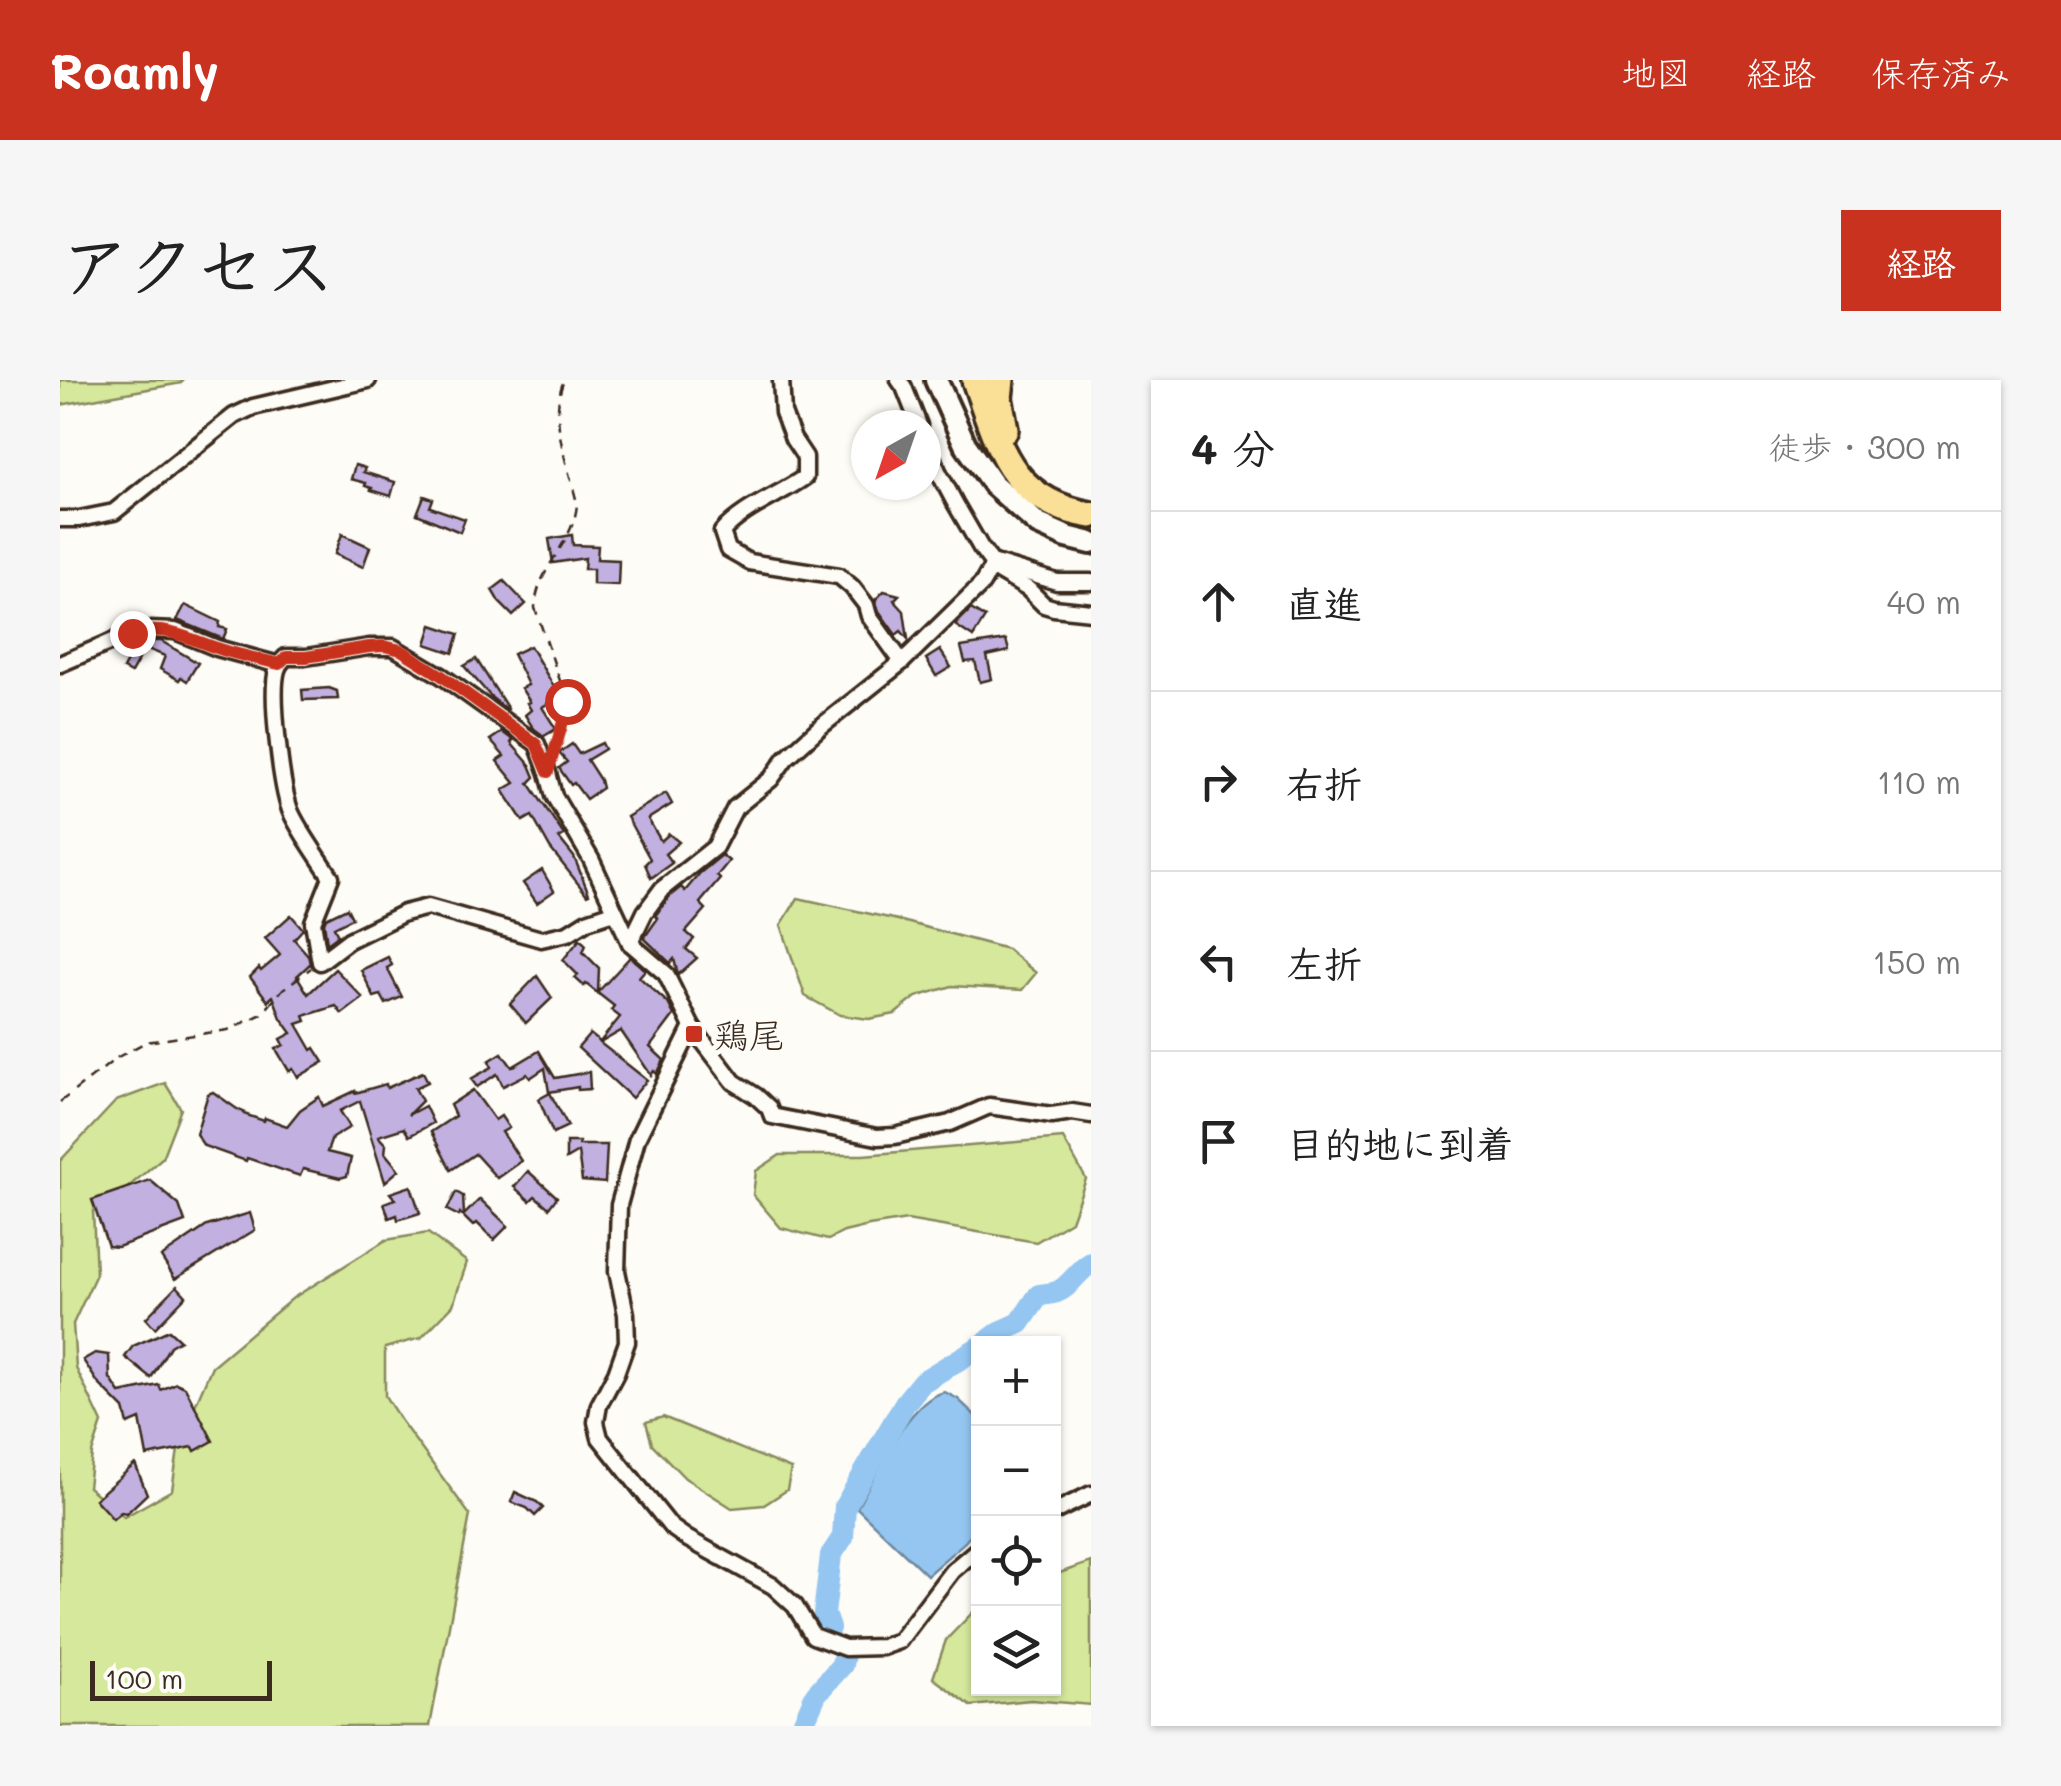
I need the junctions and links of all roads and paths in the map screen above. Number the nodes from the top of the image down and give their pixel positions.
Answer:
1 (368, 380) edge
2 (564, 380) edge
3 (782, 380) edge
4 (899, 380) edge
5 (936, 380) edge
6 (975, 380) edge
7 (1001, 380) edge
8 (913, 410) edge
9 (941, 477) edge
10 (1091, 502) edge
11 (1091, 515) edge
12 (60, 519) edge
13 (1091, 543) edge
14 (994, 563) junction
15 (1091, 582) edge
16 (1091, 612) edge
17 (902, 662) junction
18 (60, 664) edge
19 (279, 664) junction
20 (548, 772) junction
21 (614, 912) junction
22 (630, 942) junction
23 (320, 962) junction
24 (692, 1027) junction
25 (60, 1102) edge
26 (1091, 1115) edge
27 (1091, 1494) edge
28 (1061, 1509) edge
29 (971, 1555) edge

1 - 12 street
2 - 20 path
3 - 17 street
4 - 8 street
5 - 13 street
6 - 11 highway
7 - 10 highway
9 - 14 street
14 - 15 street
14 - 16 street
14 - 17 street
17 - 22 street
18 - 19 street
19 - 20 street
19 - 23 street
20 - 21 street
21 - 22 street
21 - 23 street
22 - 24 street
23 - 25 path
24 - 26 street
24 - 29 street
27 - 28 street

